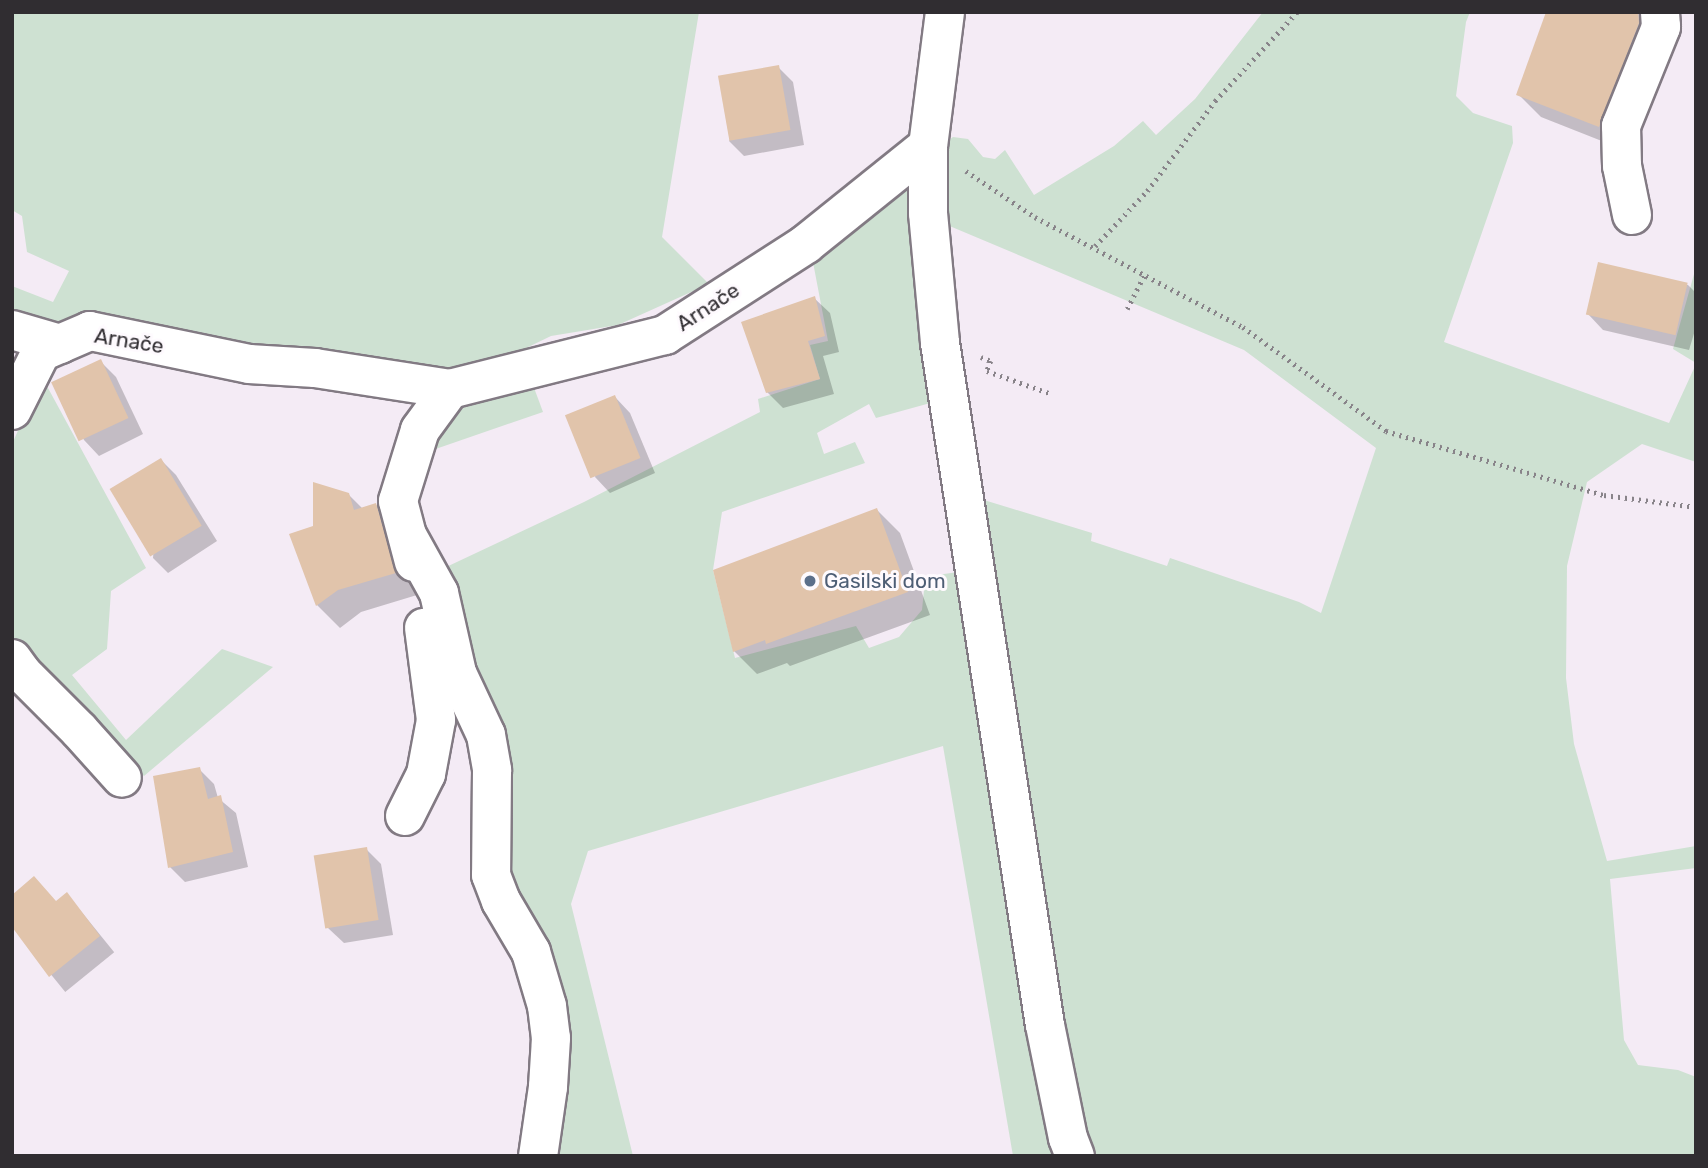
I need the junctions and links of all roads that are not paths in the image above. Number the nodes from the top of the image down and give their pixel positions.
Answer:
1 (945, 12) edge
2 (1660, 12) edge
3 (928, 146) junction
4 (1632, 215) dead end
5 (12, 330) edge
6 (60, 344) junction
7 (450, 389) junction
8 (12, 410) edge
9 (408, 537) junction
10 (12, 659) edge
11 (122, 778) dead end
12 (405, 816) dead end
13 (538, 1156) edge
14 (1075, 1156) edge

1 - 3 street
2 - 4 street
3 - 7 street, Arnače
3 - 14 street
5 - 6 street
6 - 7 street, Arnače
6 - 8 street, Arnače
7 - 9 street
9 - 12 street
9 - 13 street
10 - 11 street

